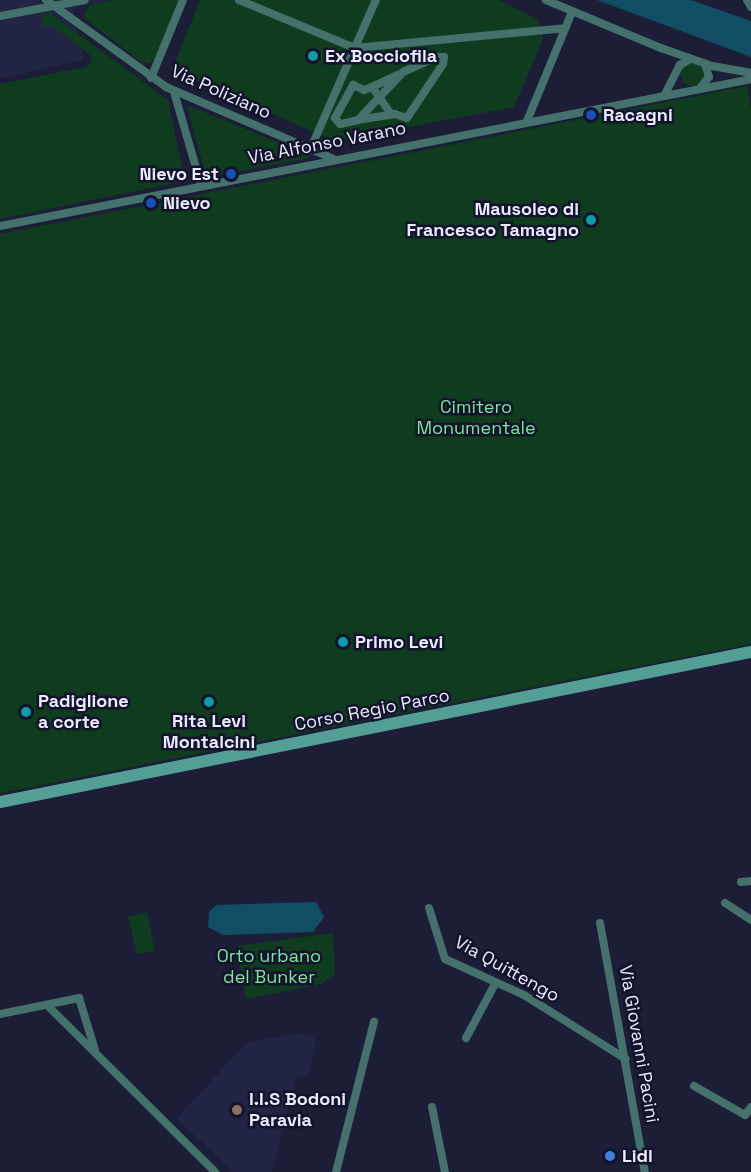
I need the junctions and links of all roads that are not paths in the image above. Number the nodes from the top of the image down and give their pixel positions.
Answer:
1 (46, 0) edge
2 (85, 0) edge
3 (183, 0) edge
4 (239, 0) edge
5 (376, 0) edge
6 (546, 0) edge
7 (747, 0) edge
8 (54, 6) junction
9 (751, 7) edge
10 (572, 12) junction
11 (0, 16) edge
12 (565, 28) junction
13 (355, 48) junction
14 (698, 61) junction
15 (677, 71) junction
16 (403, 72) junction
17 (751, 73) edge
18 (151, 78) junction
19 (751, 79) edge
20 (372, 87) junction
21 (697, 89) junction
22 (174, 92) junction
23 (662, 96) junction
24 (380, 98) junction
25 (391, 114) junction
26 (358, 120) junction
27 (526, 121) junction
28 (310, 150) junction
29 (333, 159) junction
30 (201, 185) junction
31 (0, 226) edge
32 (751, 652) edge
33 (0, 802) edge
34 (751, 881) edge
35 (741, 882) dead end
36 (725, 903) dead end
37 (429, 908) dead end
38 (751, 920) edge
39 (600, 923) dead end
40 (495, 984) junction
41 (46, 1005) junction
42 (0, 1014) edge
43 (374, 1022) dead end
44 (466, 1038) dead end
45 (95, 1050) junction
46 (626, 1059) junction
47 (694, 1086) dead end
48 (432, 1107) dead end
49 (751, 1107) edge
50 (215, 1172) edge
51 (336, 1172) edge
52 (445, 1172) edge
53 (645, 1172) edge

1 - 8 street, Via Poliziano
2 - 8 street
3 - 18 street
4 - 13 street
5 - 13 street
6 - 10 street
7 - 9 street
8 - 11 street
8 - 18 street, Via Poliziano
10 - 12 street
10 - 14 street
12 - 13 street
12 - 27 street
13 - 28 street
14 - 15 street
14 - 17 street
14 - 21 street
15 - 21 street
15 - 23 street
16 - 20 street
16 - 24 street
16 - 25 street
18 - 22 street, Via Poliziano
19 - 21 street, Via Alfonso Varano
20 - 24 street
20 - 26 street
21 - 23 street, Via Alfonso Varano
22 - 28 street, Via Poliziano
22 - 30 street
23 - 27 street, Via Alfonso Varano
24 - 25 street
24 - 26 street
25 - 26 street
27 - 29 street, Via Alfonso Varano
28 - 29 street, Via Poliziano
29 - 30 street, Via Alfonso Varano
30 - 31 street, Via Alfonso Varano
32 - 33 street, Corso Regio Parco
34 - 35 street
36 - 38 street
37 - 40 street, Via Quittengo
39 - 46 street, Via Giovanni Pacini
40 - 44 street
40 - 46 street, Via Quittengo
41 - 42 street
41 - 45 street
41 - 45 street
43 - 51 street
45 - 50 street
46 - 53 street, Via Giovanni Pacini
47 - 49 street
48 - 52 street

